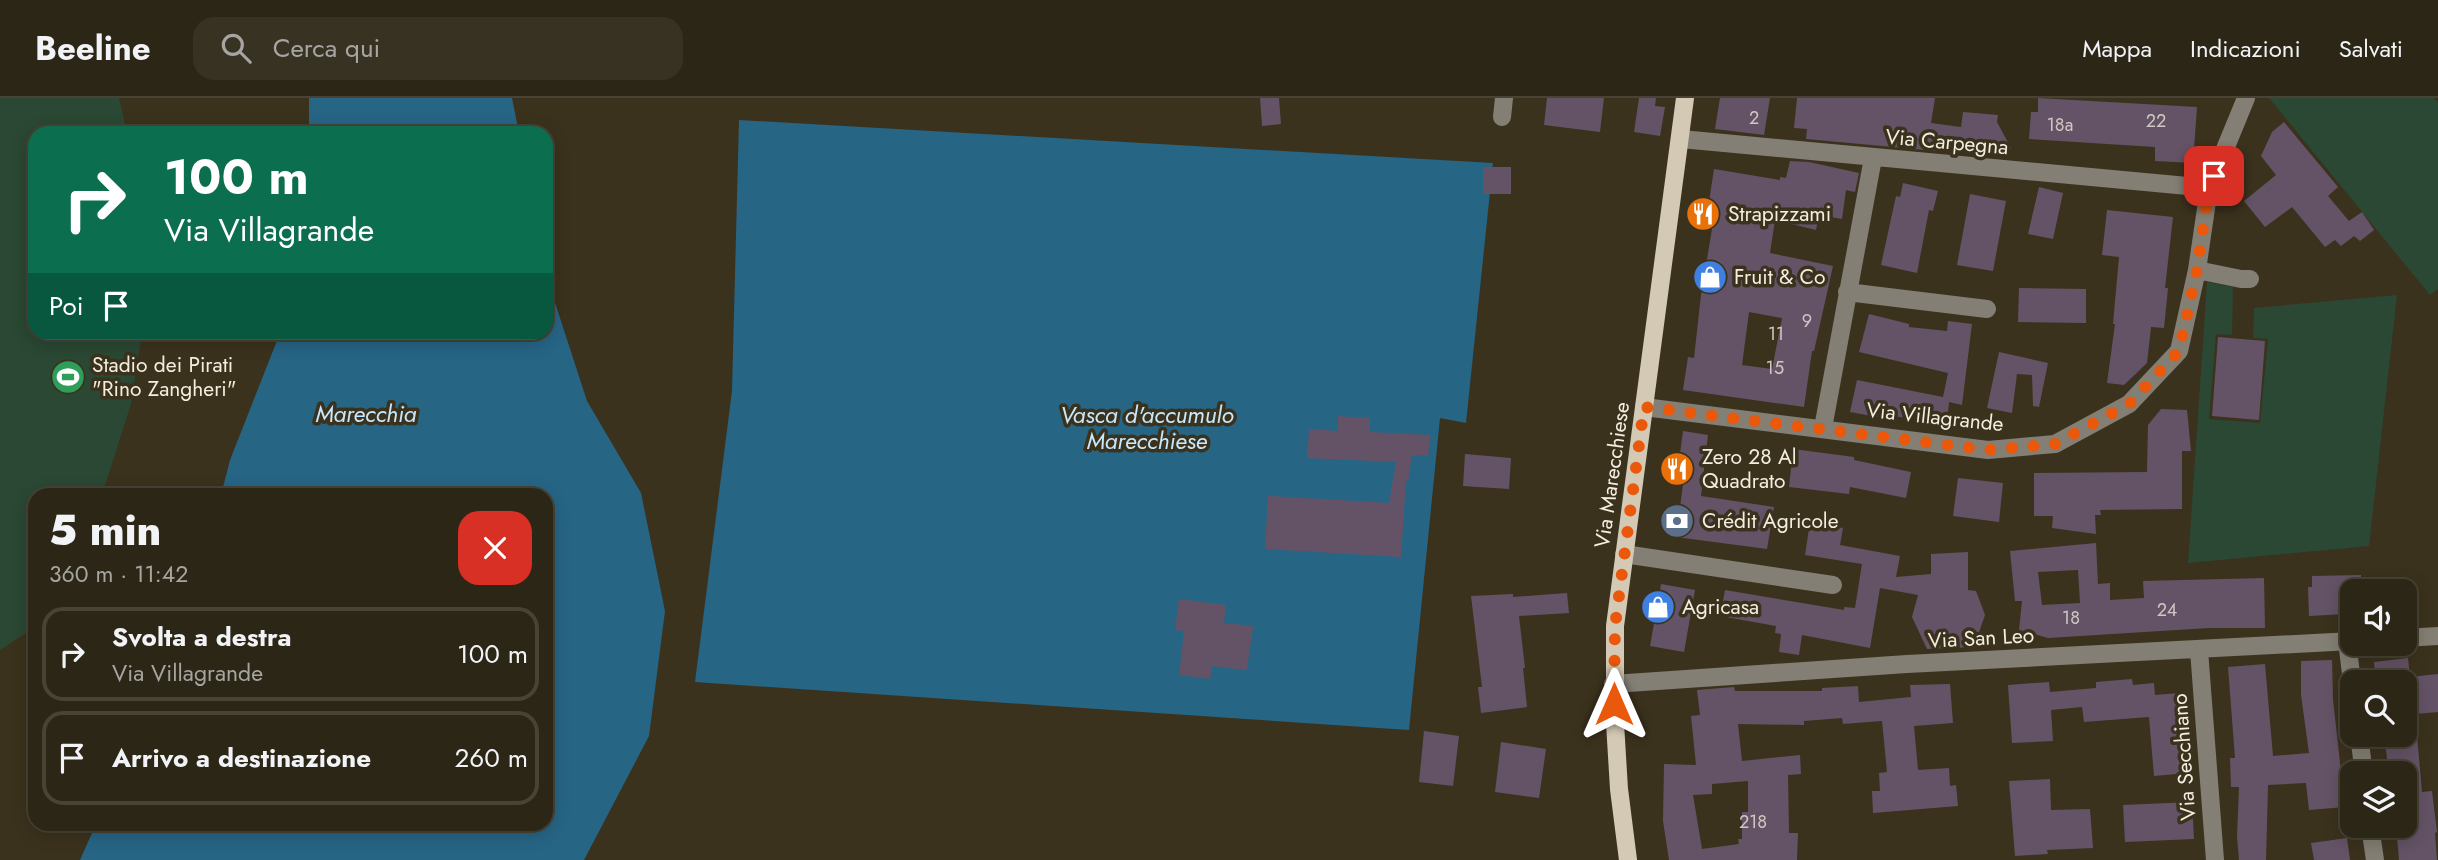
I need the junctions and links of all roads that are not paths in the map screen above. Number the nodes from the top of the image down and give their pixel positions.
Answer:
1 (1504, 98) edge
2 (1685, 98) edge
3 (2246, 98) edge
4 (1502, 117) dead end
5 (1681, 139) junction
6 (1873, 158) junction
7 (2209, 188) junction
8 (2197, 270) junction
9 (2250, 279) dead end
10 (1847, 292) junction
11 (1987, 309) dead end
12 (1644, 407) junction
13 (1823, 428) junction
14 (1624, 554) junction
15 (1833, 585) dead end
16 (2438, 636) edge
17 (2417, 637) edge
18 (2340, 642) edge
19 (2199, 650) junction
20 (1613, 684) junction
21 (2372, 838) edge
22 (1628, 860) edge
23 (2215, 860) edge
24 (2375, 860) edge

1 - 4 street
2 - 5 main road, Via Marecchiese
3 - 7 street, Via Villagrande
5 - 6 street, Via Carpegna
5 - 12 main road, Via Marecchiese
6 - 7 street, Via Carpegna
6 - 10 street
7 - 8 street, Via Villagrande
8 - 9 street
8 - 13 street, Via Villagrande
10 - 11 street
10 - 13 street
12 - 13 street, Via Villagrande
12 - 14 main road, Via Marecchiese
14 - 15 street
14 - 20 main road, Via Marecchiese
16 - 17 street
18 - 19 street, Via San Leo
19 - 20 street, Via San Leo
19 - 23 street, Via Secchiano
20 - 22 main road, Via Marecchiese
21 - 24 street

